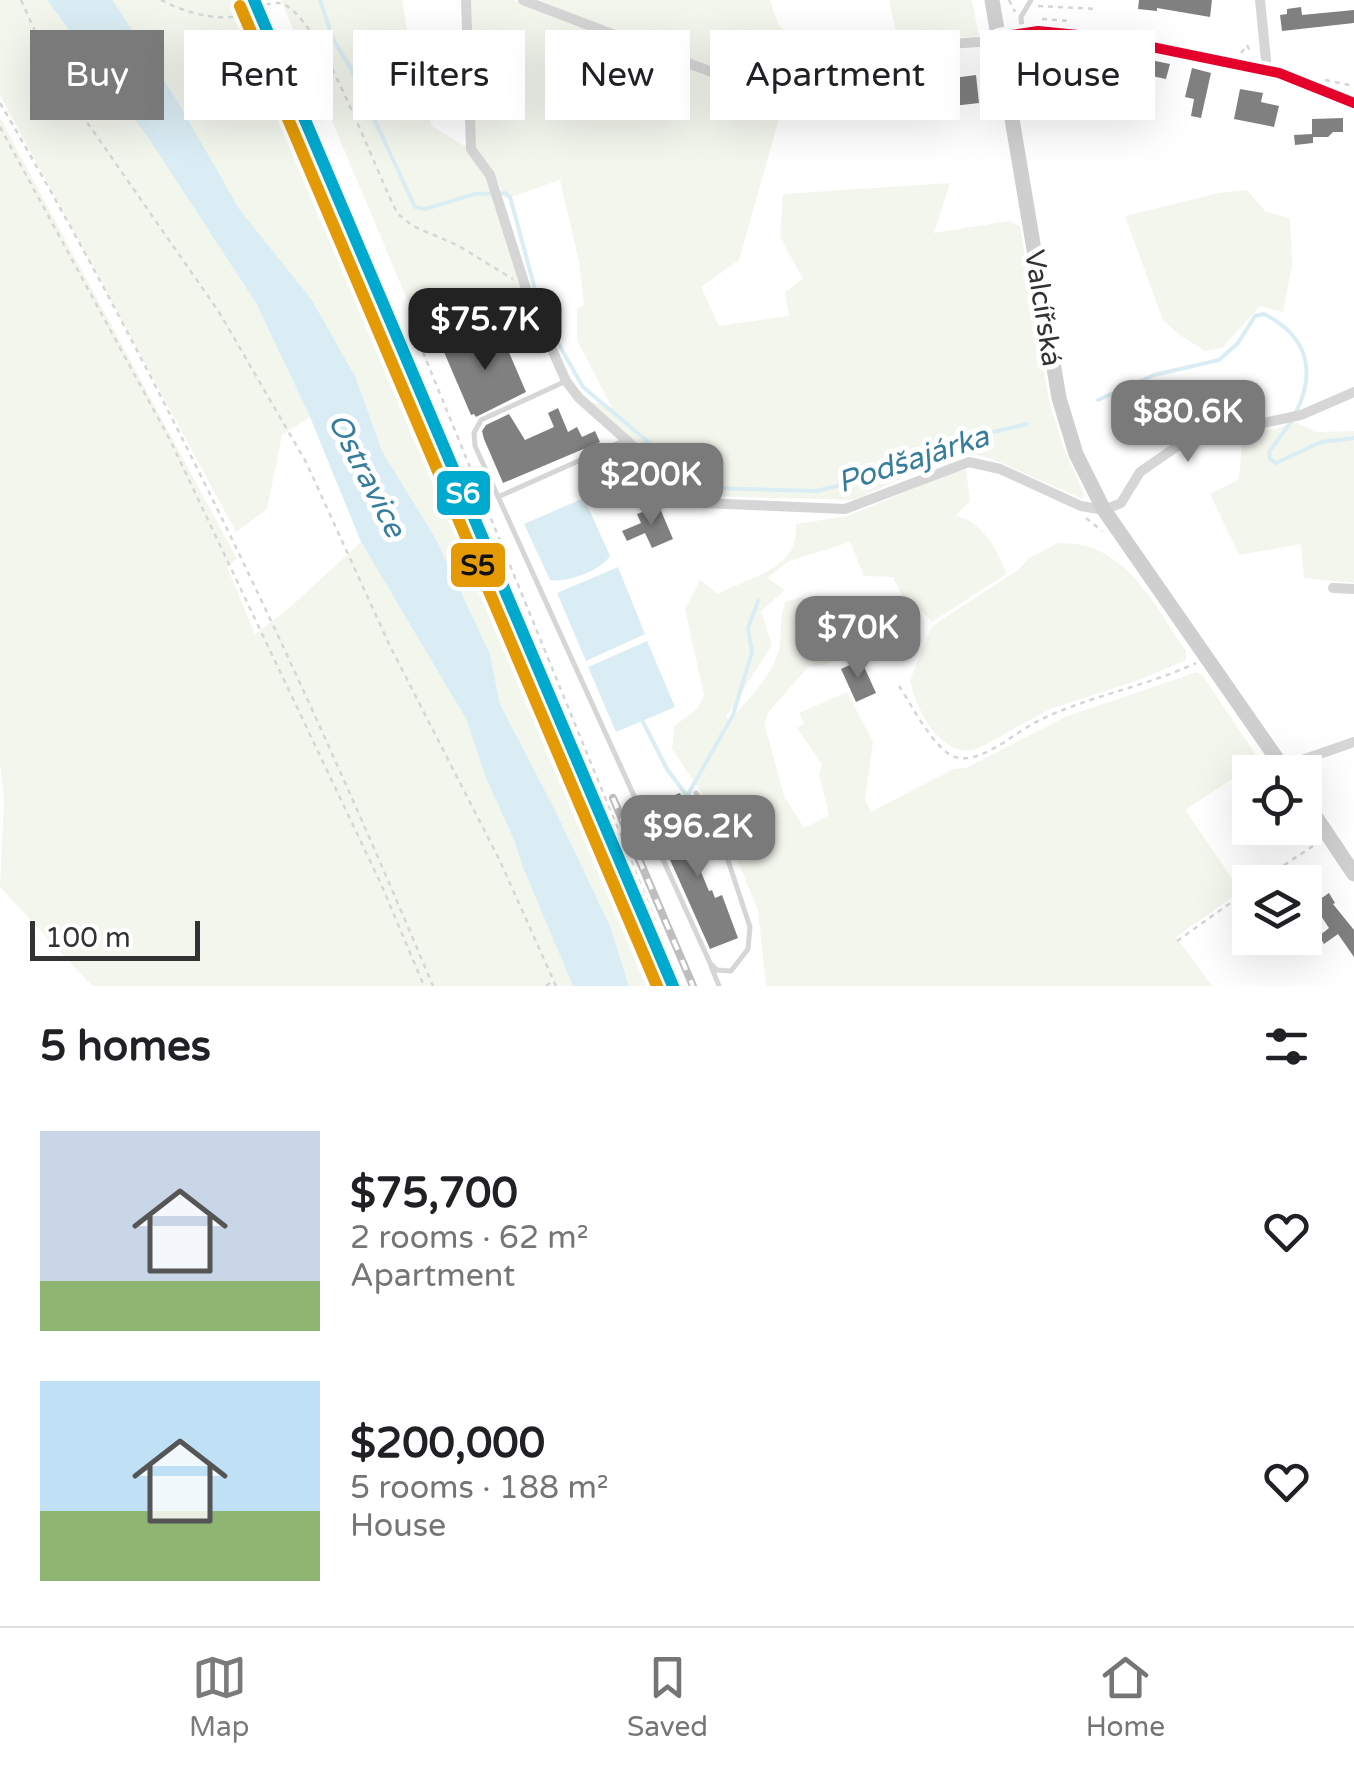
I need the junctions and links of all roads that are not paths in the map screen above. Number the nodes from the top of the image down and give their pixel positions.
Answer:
1 (466, 0) edge
2 (523, 0) edge
3 (992, 0) edge
4 (1032, 0) edge
5 (1260, 0) edge
6 (998, 28) junction
7 (1010, 30) edge
8 (1022, 30) edge
9 (1155, 48) edge
10 (1267, 70) junction
11 (1354, 103) edge
12 (566, 381) junction
13 (1354, 392) edge
14 (626, 440) junction
15 (498, 497) junction
16 (1104, 510) junction
17 (1333, 588) dead end
18 (1354, 589) edge
19 (1354, 742) edge
20 (1274, 755) edge
21 (1322, 755) edge
22 (696, 793) dead end
23 (1322, 827) edge
24 (1354, 874) edge
25 (710, 963) junction
26 (719, 986) edge

1 - 12 street
2 - 6 street
3 - 6 main road, Valcířská
4 - 8 lane
5 - 10 street
6 - 7 street
6 - 16 main road, Valcířská
9 - 10 street
10 - 11 street
12 - 14 street
12 - 15 lane
13 - 16 street
14 - 15 lane
14 - 16 street
15 - 25 lane
16 - 20 main road, Valcířská
17 - 18 street
19 - 21 street
22 - 25 lane
23 - 24 main road
25 - 26 lane

